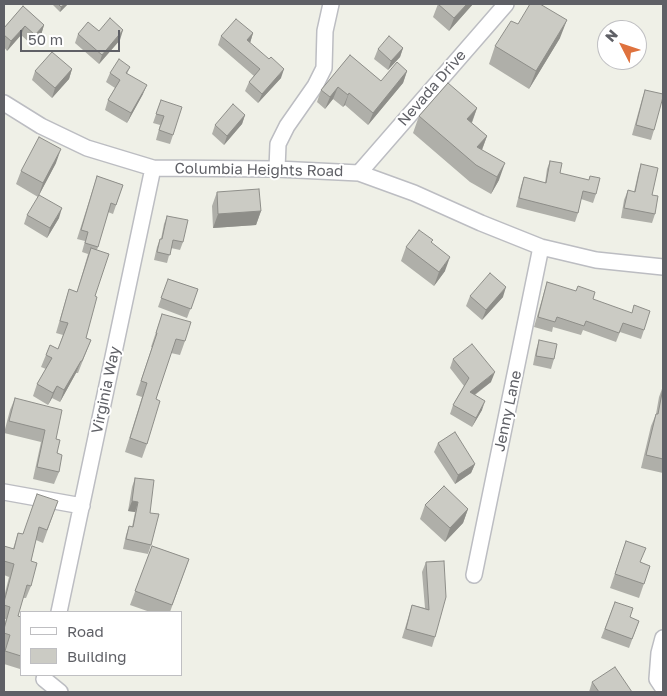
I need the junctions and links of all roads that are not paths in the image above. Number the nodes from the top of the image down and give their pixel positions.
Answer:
1 (330, 4) edge
2 (506, 4) edge
3 (4, 103) edge
4 (153, 168) junction
5 (277, 169) junction
6 (359, 173) junction
7 (541, 247) junction
8 (663, 267) edge
9 (4, 492) edge
10 (82, 506) junction
11 (474, 575) dead end
12 (59, 611) edge
13 (663, 638) edge
14 (44, 682) edge
15 (663, 688) edge
16 (60, 692) edge

1 - 5 street
2 - 6 street, Nevada Drive
3 - 4 street, Columbia Heights Road
4 - 5 street, Columbia Heights Road
4 - 10 street, Virginia Way
5 - 6 street, Columbia Heights Road
6 - 7 street, Columbia Heights Road
7 - 8 street, Columbia Heights Road
7 - 11 street, Jenny Lane
9 - 10 street
10 - 12 street, Virginia Way
13 - 15 street
14 - 16 street

